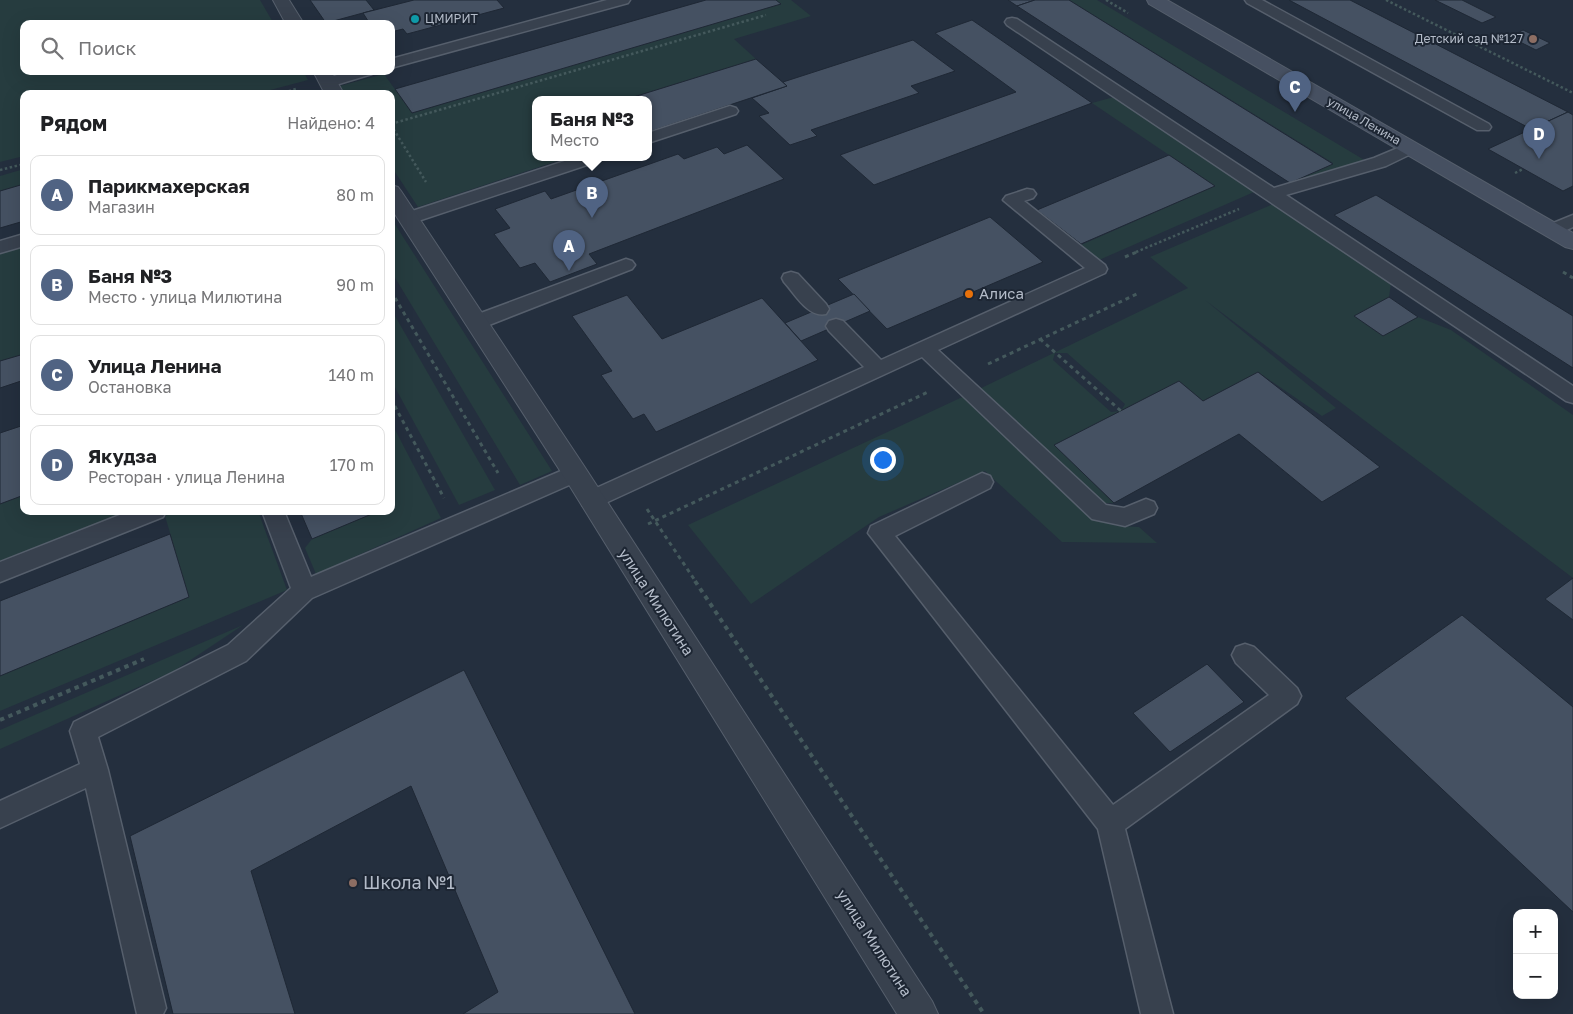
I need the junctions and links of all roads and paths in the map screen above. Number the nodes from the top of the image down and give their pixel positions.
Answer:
1 (281, 0) edge
2 (623, 0) edge
3 (1252, 0) edge
4 (1386, 0) edge
5 (1160, 1) edge
6 (766, 14) dead end
7 (293, 20) edge
8 (1012, 22) dead end
9 (395, 63) edge
10 (353, 75) edge
11 (329, 82) edge
12 (1573, 93) edge
13 (730, 111) dead end
14 (395, 124) edge
15 (1483, 127) dead end
16 (395, 131) edge
17 (652, 137) edge
18 (1411, 148) junction
19 (581, 161) edge
20 (20, 165) edge
21 (0, 170) edge
22 (427, 183) dead end
23 (1027, 194) dead end
24 (1272, 194) junction
25 (395, 197) edge
26 (409, 218) junction
27 (1573, 220) edge
28 (1552, 230) junction
29 (20, 241) edge
30 (1573, 242) edge
31 (0, 247) edge
32 (626, 264) dead end
33 (1098, 269) junction
34 (790, 278) dead end
35 (1139, 293) dead end
36 (395, 298) edge
37 (819, 309) dead end
38 (477, 322) junction
39 (836, 326) dead end
40 (1040, 339) junction
41 (924, 348) junction
42 (878, 369) junction
43 (956, 379) junction
44 (1573, 396) edge
45 (395, 407) edge
46 (1121, 411) dead end
47 (575, 473) junction
48 (631, 481) junction
49 (982, 482) dead end
50 (514, 499) junction
51 (591, 500) junction
52 (1146, 508) dead end
53 (144, 515) edge
54 (275, 515) edge
55 (654, 521) junction
56 (457, 523) junction
57 (615, 539) junction
58 (0, 572) edge
59 (304, 591) junction
60 (1244, 655) dead end
61 (95, 770) junction
62 (0, 815) edge
63 (1110, 823) junction
64 (150, 1008) dead end
65 (919, 1014) edge
66 (984, 1014) edge
67 (1157, 1014) edge

1 - 7 street
2 - 9 lane
3 - 15 lane
4 - 12 path
5 - 18 main road, улица Ленина
6 - 14 path
8 - 24 lane
10 - 11 lane
13 - 17 lane
16 - 22 path
18 - 24 lane
18 - 28 main road, улица Ленина
19 - 26 lane
20 - 21 path
23 - 33 lane
24 - 33 path
24 - 44 lane
25 - 26 street, улица Милютина
26 - 38 street, улица Милютина
27 - 28 lane
28 - 30 main road, улица Ленина
29 - 31 lane
32 - 38 lane
33 - 41 lane
34 - 37 lane
35 - 40 path
36 - 50 path
38 - 47 street, улица Милютина
39 - 42 lane
40 - 43 path
40 - 46 path
41 - 42 lane
41 - 43 lane
42 - 48 lane
43 - 52 lane
43 - 55 path
45 - 56 path
47 - 50 lane
47 - 51 street, улица Милютина
48 - 51 lane
48 - 55 path
49 - 63 lane
50 - 56 lane
51 - 57 street, улица Милютина
53 - 58 lane
54 - 59 lane
55 - 57 path
55 - 66 path
56 - 59 lane
57 - 65 street, улица Милютина
59 - 61 lane
60 - 63 lane
61 - 62 lane
61 - 64 lane
63 - 67 lane

